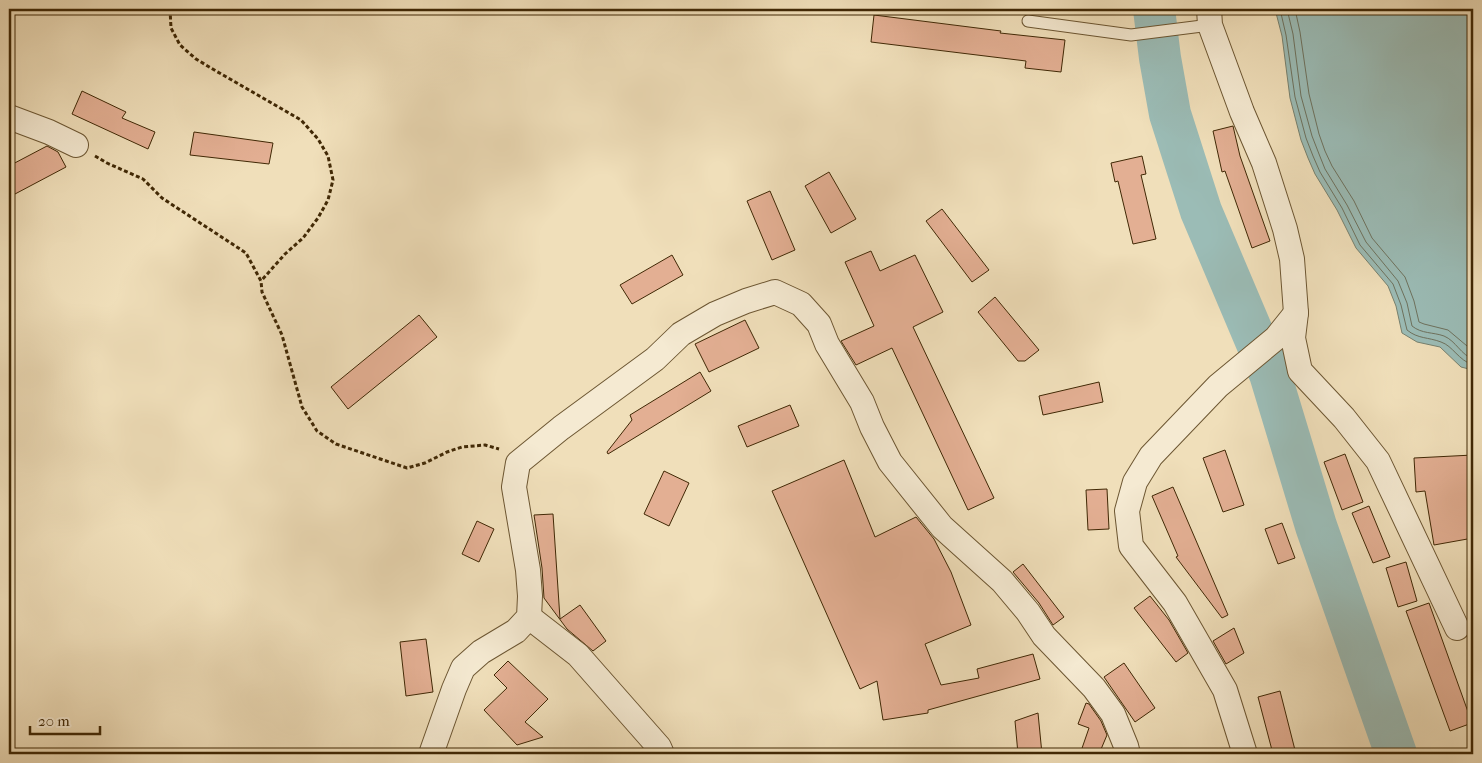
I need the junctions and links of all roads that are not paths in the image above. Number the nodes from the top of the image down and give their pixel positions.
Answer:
1 (1209, 17) edge
2 (1028, 21) dead end
3 (9, 117) edge
4 (76, 145) road end
5 (1296, 313) junction
6 (529, 617) junction
7 (1457, 628) dead end
8 (431, 754) edge
9 (662, 754) edge
10 (1128, 754) edge
11 (1245, 754) edge

1 - 2 lane
1 - 5 street
3 - 4 street
5 - 7 street
5 - 11 street
6 - 8 street
6 - 9 street
6 - 10 street

